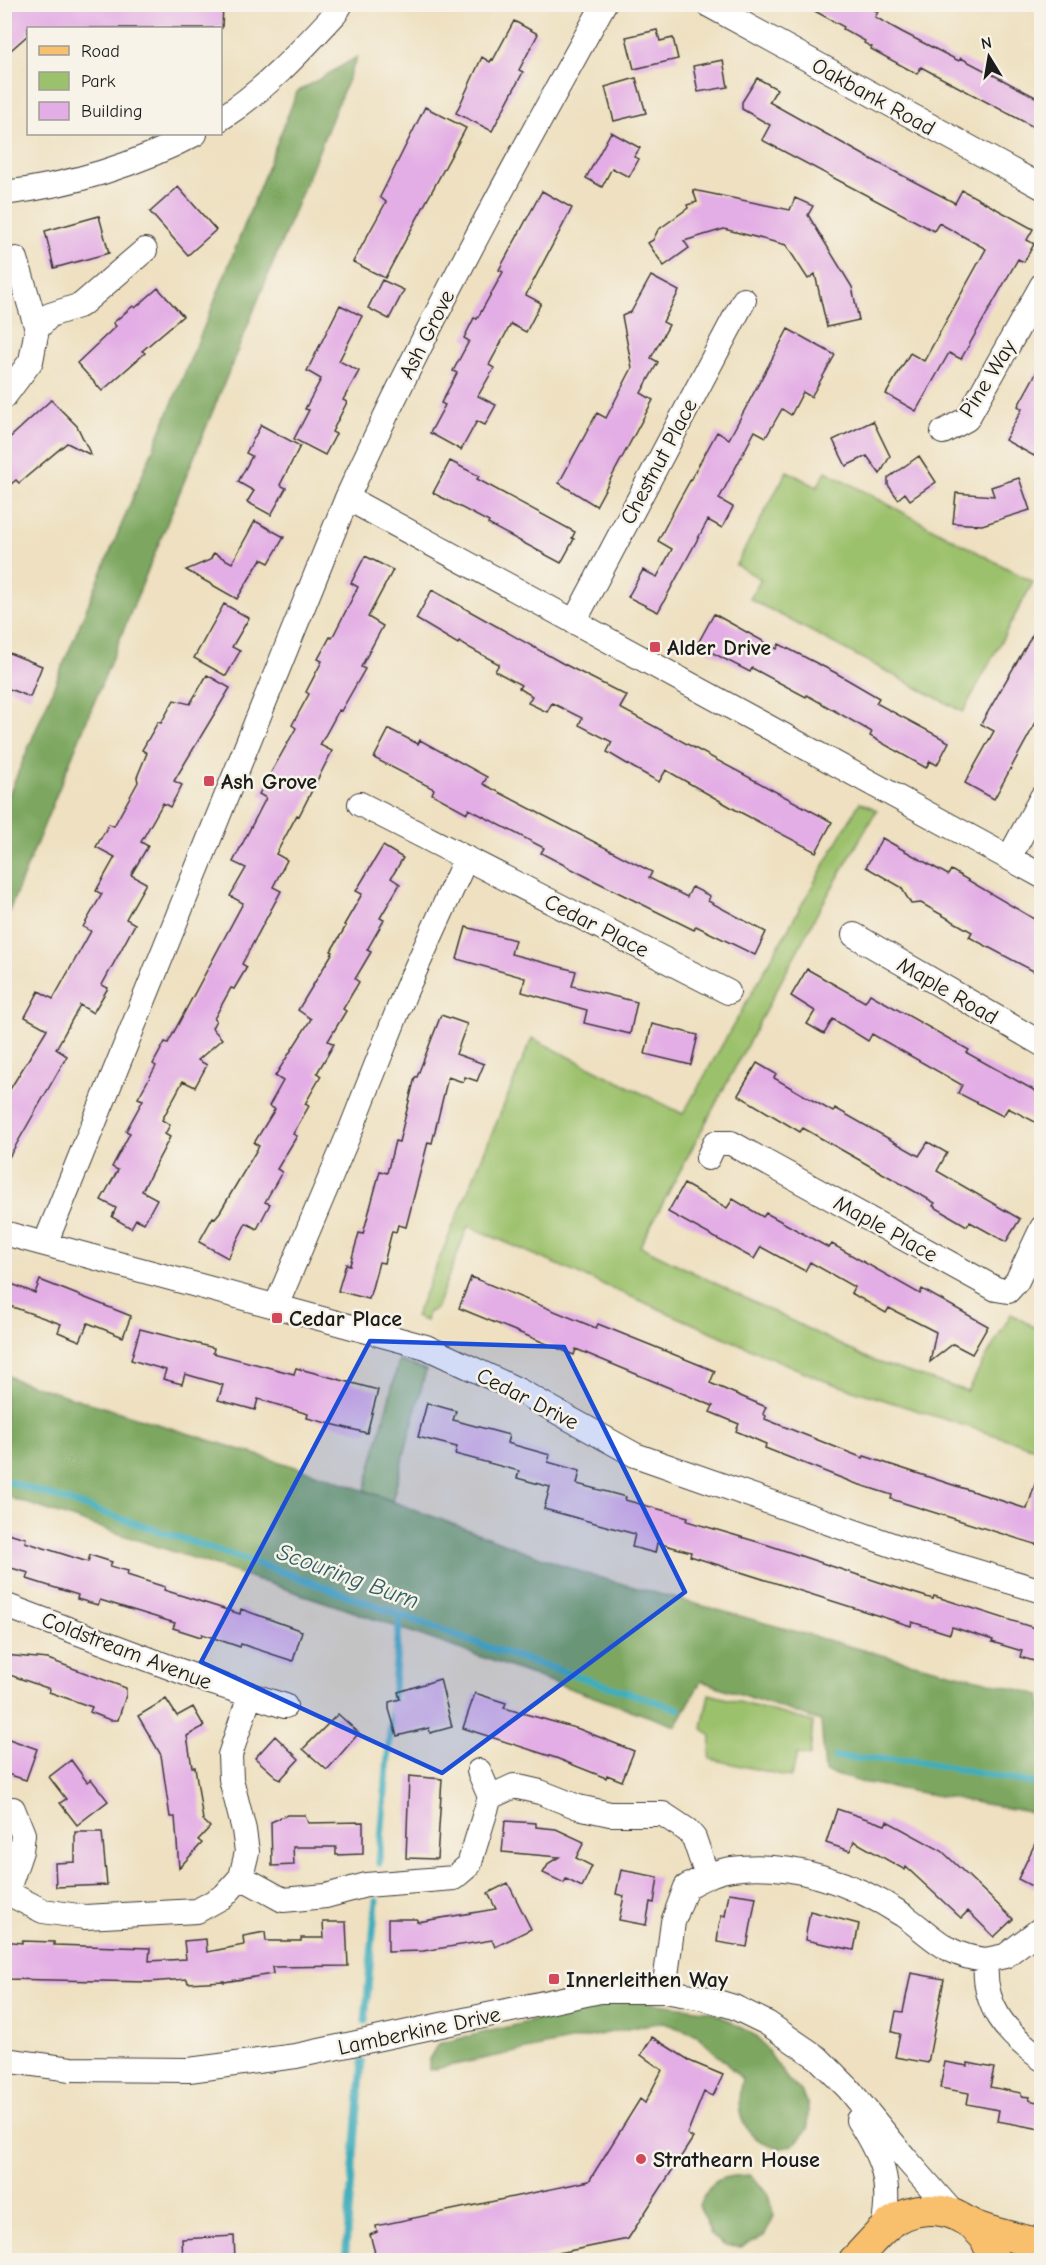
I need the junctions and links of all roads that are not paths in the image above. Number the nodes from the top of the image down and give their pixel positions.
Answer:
1 (340, 4) edge
2 (604, 4) edge
3 (708, 4) edge
4 (222, 118) edge
5 (193, 135) edge
6 (1041, 187) edge
7 (4, 193) edge
8 (145, 250) dead end
9 (16, 259) dead end
10 (1041, 285) edge
11 (744, 300) dead end
12 (37, 329) junction
13 (4, 397) edge
14 (944, 432) dead end
15 (347, 498) junction
16 (574, 622) junction
17 (1041, 797) edge
18 (360, 804) dead end
19 (466, 858) junction
20 (1009, 858) junction
21 (1041, 876) edge
22 (854, 935) dead end
23 (728, 992) dead end
24 (1041, 1044) edge
25 (708, 1158) dead end
26 (1041, 1228) edge
27 (4, 1233) edge
28 (45, 1244) junction
29 (276, 1306) junction
30 (1041, 1591) edge
31 (4, 1605) edge
32 (250, 1695) junction
33 (285, 1706) dead end
34 (479, 1771) dead end
35 (490, 1797) junction
36 (13, 1809) dead end
37 (707, 1876) junction
38 (241, 1877) junction
39 (6, 1892) edge
40 (1041, 1928) edge
41 (986, 1960) junction
42 (664, 1991) junction
43 (818, 2058) junction
44 (1041, 2059) edge
45 (4, 2060) edge
46 (964, 2220) junction
47 (1041, 2244) edge
48 (869, 2248) edge
49 (994, 2260) edge

1 - 4 street
2 - 15 street, Ash Grove
3 - 6 street, Oakbank Road
5 - 7 street
8 - 12 street
9 - 12 street
10 - 14 street, Pine Way
11 - 16 street, Chestnut Place
12 - 13 street
15 - 16 street
15 - 28 street, Ash Grove
16 - 20 street
17 - 20 street
18 - 19 street, Cedar Place
19 - 23 street, Cedar Place
19 - 29 street
20 - 21 street
22 - 24 street, Maple Road
25 - 26 street, Maple Place
27 - 28 street, Cedar Drive
28 - 29 street, Cedar Drive
29 - 30 street, Cedar Drive
31 - 32 street, Coldstream Avenue
32 - 33 street, Coldstream Avenue
32 - 38 street
34 - 35 street
35 - 37 street
35 - 38 street
36 - 39 street
37 - 41 street
37 - 42 street
38 - 39 street
40 - 41 street
41 - 44 street
42 - 43 street, Lamberkine Drive
42 - 45 street, Lamberkine Drive
43 - 46 street, Lamberkine Drive
43 - 48 street, Lamberkine Drive
46 - 47 main road
46 - 48 main road
46 - 49 main road

